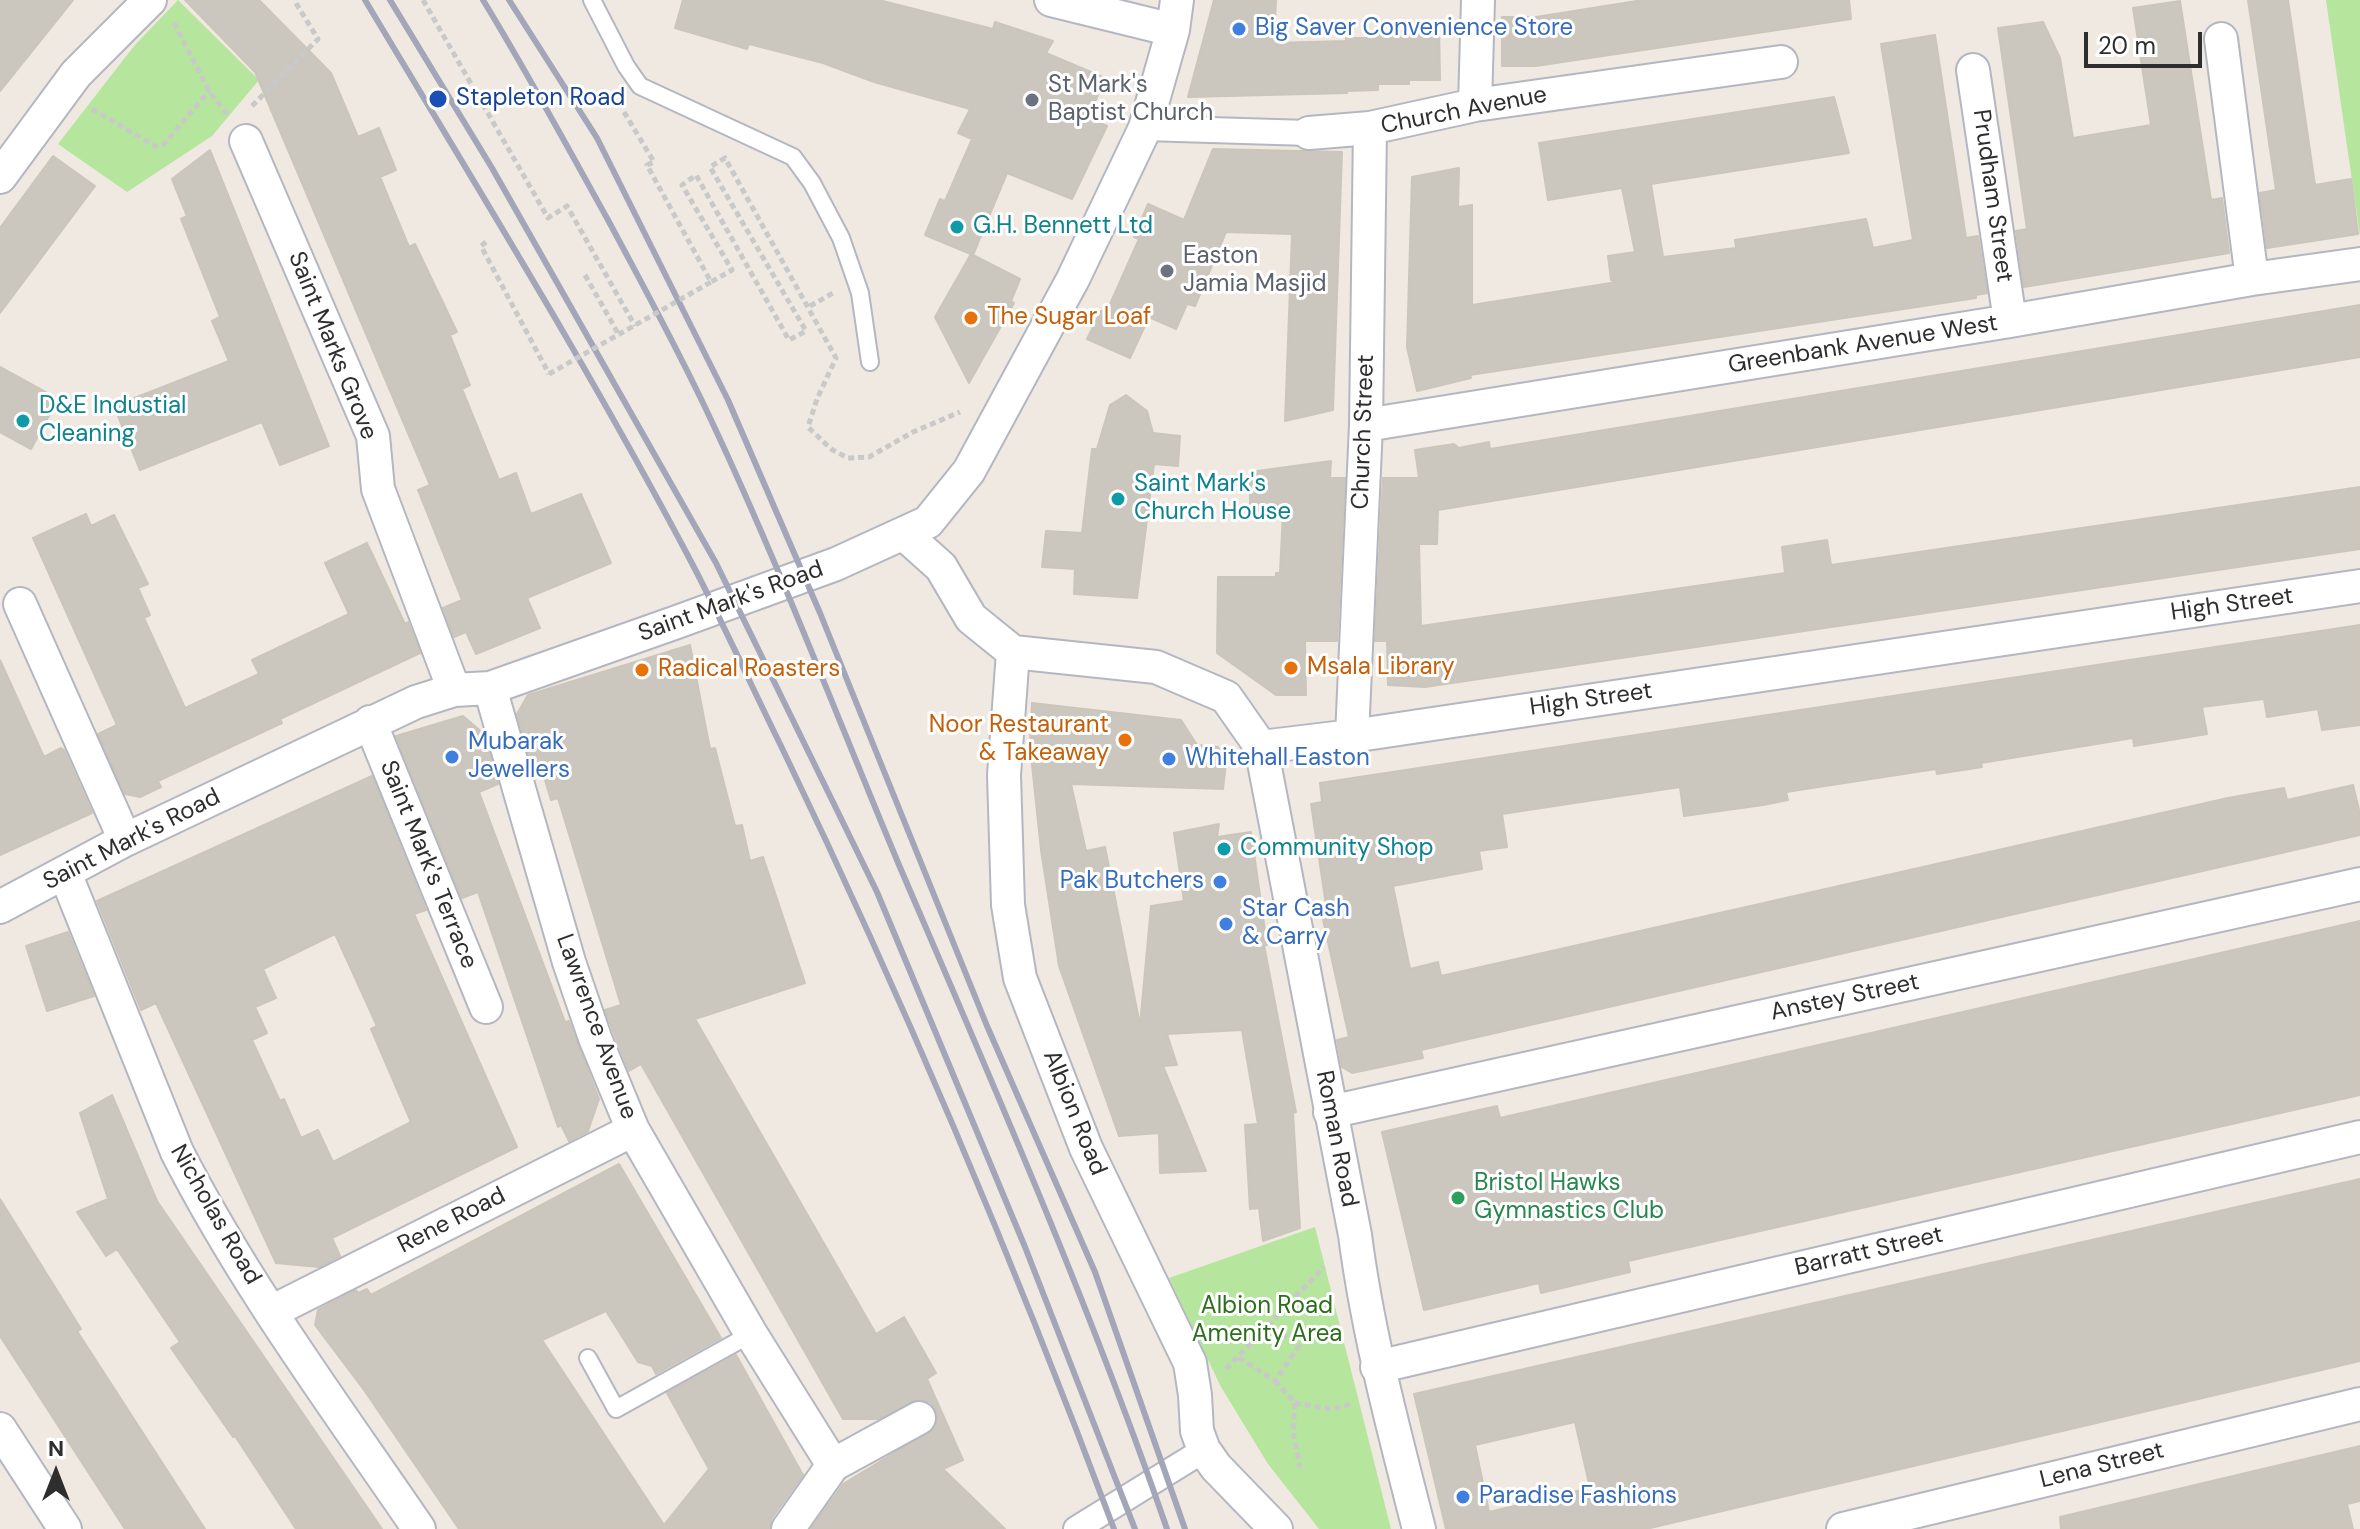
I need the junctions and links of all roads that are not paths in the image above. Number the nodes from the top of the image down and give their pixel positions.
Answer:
1 (592, 0) edge
2 (1051, 0) edge
3 (1478, 0) edge
4 (159, 6) edge
5 (1175, 15) edge
6 (2221, 39) dead end
7 (1781, 62) dead end
8 (1973, 70) dead end
9 (1475, 105) junction
10 (1145, 128) junction
11 (1370, 128) junction
12 (240, 132) road end
13 (1309, 133) joint
14 (0, 177) edge
15 (2360, 264) edge
16 (2252, 279) junction
17 (2010, 321) junction
18 (870, 362) dead end
19 (1366, 425) junction
20 (904, 534) junction
21 (2360, 586) edge
22 (20, 604) dead end
23 (1013, 652) junction
24 (490, 688) junction
25 (454, 690) junction
26 (370, 722) junction
27 (1352, 736) junction
28 (1261, 747) junction
29 (125, 840) junction
30 (65, 873) junction
31 (2360, 884) edge
32 (0, 907) edge
33 (486, 1007) dead end
34 (1330, 1112) junction
35 (633, 1130) junction
36 (2360, 1137) edge
37 (271, 1312) junction
38 (751, 1334) junction
39 (588, 1358) dead end
40 (1377, 1367) junction
41 (2360, 1404) edge
42 (919, 1418) dead end
43 (0, 1429) edge
44 (1204, 1450) junction
45 (833, 1465) junction
46 (65, 1529) edge
47 (419, 1529) edge
48 (788, 1529) edge
49 (1076, 1529) edge
50 (1276, 1529) edge
51 (1419, 1529) edge
52 (1843, 1529) edge

1 - 18 lane
2 - 5 street
3 - 9 street
4 - 14 street
5 - 10 street, Saint Mark's Road
6 - 16 street
7 - 9 street, Church Avenue
8 - 17 street, Prudham Street
9 - 11 street, Church Avenue
10 - 13 street, Church Avenue
10 - 20 street, Saint Mark's Road
11 - 13 street, Church Avenue
11 - 19 street, Church Street
12 - 25 street, Saint Marks Grove
15 - 16 street, Greenbank Avenue West
16 - 17 street, Greenbank Avenue West
17 - 19 street, Greenbank Avenue West
19 - 27 street, Church Street
20 - 23 street
20 - 24 street, Saint Mark's Road
21 - 27 street, High Street
22 - 29 street
23 - 28 street
23 - 44 street, Albion Road
24 - 25 street, Saint Mark's Road
24 - 35 street, Lawrence Avenue
25 - 26 street, Saint Mark's Road
26 - 29 street, Saint Mark's Road
26 - 33 street, Saint Mark's Terrace
27 - 28 street, High Street
28 - 34 street, Roman Road
29 - 30 street, Saint Mark's Road
30 - 32 street, Saint Mark's Road
30 - 37 street, Nicholas Road
31 - 34 street, Anstey Street
34 - 40 street, Roman Road
35 - 37 street, Rene Road
35 - 38 street, Lawrence Avenue
36 - 40 street, Barratt Street
37 - 47 street, Nicholas Road
38 - 39 lane
38 - 45 street, Lawrence Avenue
40 - 51 street, Roman Road
41 - 52 street, Lena Street
42 - 45 street
43 - 46 street
44 - 49 street
44 - 50 street, Albion Road
45 - 48 street

